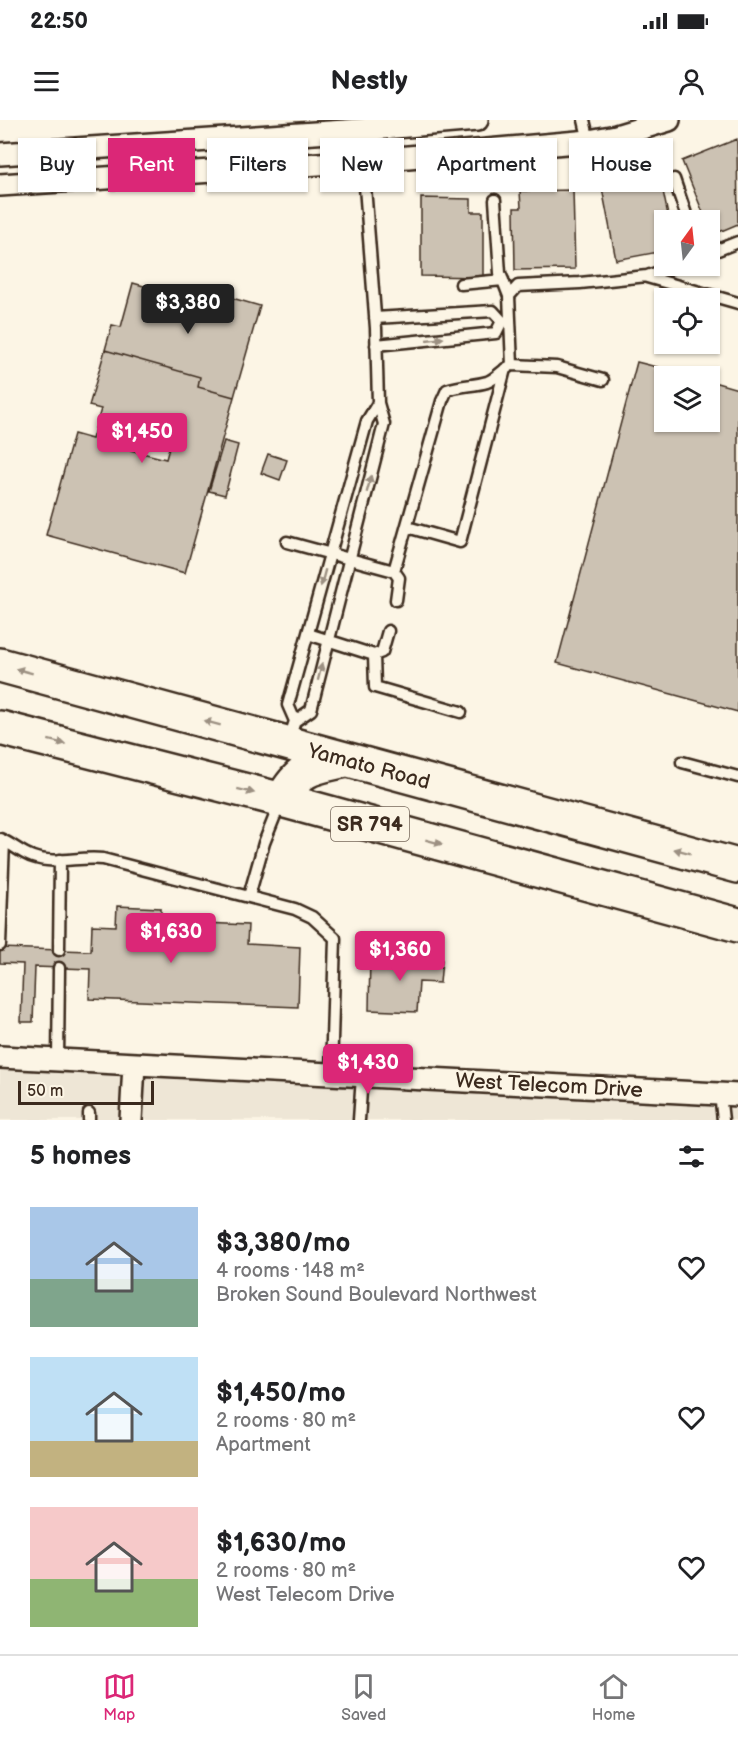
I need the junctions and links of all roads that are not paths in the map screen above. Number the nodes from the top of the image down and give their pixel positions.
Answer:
1 (477, 120) edge
2 (584, 120) edge
3 (669, 120) edge
4 (360, 130) junction
5 (361, 138) edge
6 (588, 138) edge
7 (605, 138) edge
8 (569, 143) edge
9 (0, 154) edge
10 (404, 157) edge
11 (320, 164) edge
12 (674, 179) dead end
13 (0, 185) edge
14 (365, 192) edge
15 (495, 200) dead end
16 (685, 210) edge
17 (738, 242) edge
18 (720, 249) edge
19 (654, 274) edge
20 (647, 276) junction
21 (503, 280) junction
22 (461, 284) dead end
23 (509, 296) junction
24 (738, 303) edge
25 (375, 318) junction
26 (506, 321) junction
27 (376, 345) junction
28 (509, 366) junction
29 (603, 380) dead end
30 (378, 403) junction
31 (407, 527) junction
32 (287, 542) dead end
33 (330, 554) junction
34 (350, 559) junction
35 (394, 571) junction
36 (396, 600) dead end
37 (388, 631) dead end
38 (308, 634) junction
39 (328, 640) junction
40 (374, 655) junction
41 (0, 664) edge
42 (461, 712) dead end
43 (0, 728) edge
44 (292, 733) junction
45 (346, 760) junction
46 (682, 762) dead end
47 (738, 777) edge
48 (282, 800) junction
49 (2, 840) edge
50 (60, 860) junction
51 (738, 866) edge
52 (626, 894) junction
53 (249, 896) junction
54 (738, 908) edge
55 (738, 925) edge
56 (0, 945) edge
57 (59, 950) dead end
58 (59, 968) dead end
59 (0, 1057) edge
60 (58, 1060) junction
61 (134, 1064) junction
62 (331, 1074) junction
63 (362, 1076) junction
64 (729, 1094) edge
65 (131, 1120) edge
66 (359, 1120) edge
67 (723, 1120) edge

1 - 4 street
2 - 6 lane
3 - 7 street
4 - 5 street
4 - 9 street
8 - 10 street
11 - 13 street
12 - 16 lane
14 - 25 lane
15 - 21 lane
17 - 18 lane
19 - 20 lane
20 - 23 lane
20 - 24 lane
21 - 22 lane
21 - 23 lane
23 - 26 lane
25 - 26 lane
25 - 27 lane
27 -> 26 lane
26 - 28 lane
27 - 30 lane
28 - 29 lane
28 - 31 lane
28 - 31 lane
30 - 33 lane
34 -> 30 lane
31 - 35 lane
32 - 33 lane
33 - 34 lane
33 -> 38 lane
34 - 35 lane
34 - 39 lane
35 - 36 lane
37 - 40 lane
38 - 39 lane
38 - 44 lane
39 - 40 lane
44 -> 39 lane
40 - 42 lane
44 -> 41 main road, Yamato Road / SR 794
43 -> 48 main road, SR 794
44 - 45 main road, Yamato Road / SR 794
45 - 48 main road
51 -> 45 main road, Yamato Road / SR 794
46 - 47 lane
48 -> 52 main road, SR 794
48 - 53 lane
49 - 50 lane
49 - 56 lane
50 - 53 lane
50 - 57 lane
52 - 54 main road
52 - 55 main road, SR 794
53 - 62 lane
58 - 60 lane
59 - 60 street, West Telecom Drive
60 - 61 street, West Telecom Drive
61 - 62 street, West Telecom Drive
61 - 65 street
62 - 63 street, West Telecom Drive
63 - 64 street, West Telecom Drive
63 - 66 lane
64 - 67 lane

